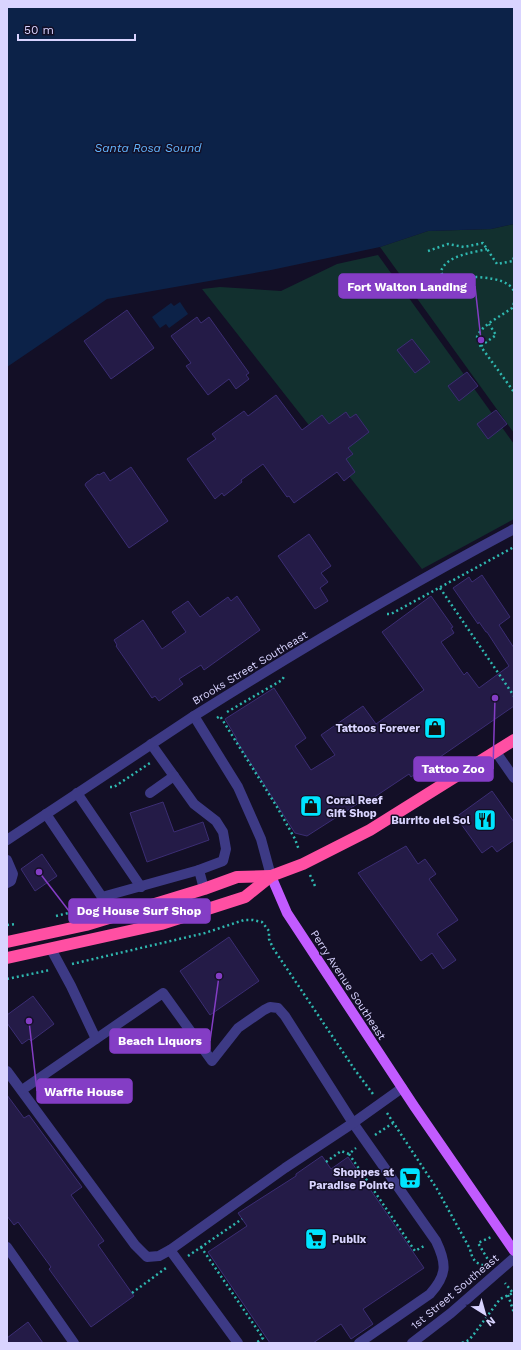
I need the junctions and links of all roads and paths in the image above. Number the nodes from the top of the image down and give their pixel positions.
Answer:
1 (487, 249) junction
2 (428, 251) dead end
3 (514, 257) edge
4 (514, 291) edge
5 (514, 303) edge
6 (489, 324) junction
7 (481, 346) junction
8 (514, 392) edge
9 (514, 529) edge
10 (514, 547) edge
11 (440, 588) junction
12 (383, 613) dead end
13 (288, 670) dead end
14 (514, 696) edge
15 (214, 703) junction
16 (194, 716) junction
17 (514, 740) edge
18 (151, 744) junction
19 (496, 752) junction
20 (174, 776) junction
21 (514, 778) edge
22 (77, 793) junction
23 (150, 793) dead end
24 (46, 814) junction
25 (7, 840) edge
26 (7, 860) edge
27 (199, 870) junction
28 (271, 876) junction
29 (7, 884) edge
30 (141, 887) junction
31 (204, 890) junction
32 (7, 942) edge
33 (51, 948) junction
34 (7, 958) edge
35 (96, 1039) junction
36 (7, 1071) edge
37 (402, 1088) junction
38 (22, 1090) junction
39 (353, 1123) junction
40 (349, 1154) dead end
41 (436, 1241) junction
42 (7, 1247) edge
43 (201, 1247) dead end
44 (170, 1250) junction
45 (514, 1251) edge
46 (514, 1258) edge
47 (508, 1296) dead end
48 (514, 1313) edge
49 (74, 1343) edge
50 (238, 1343) edge
51 (256, 1343) edge
52 (359, 1343) edge
53 (412, 1343) edge

1 - 2 path
1 - 3 path
1 - 4 path
5 - 6 path
6 - 7 path
6 - 7 path
7 - 8 path
9 - 15 street, Brooks Street Southeast
10 - 11 path
11 - 12 path
11 - 14 path
13 - 15 path
15 - 16 street, Brooks Street Southeast
16 - 18 street, Brooks Street Southeast
16 - 28 street, Perry Avenue Southeast
17 - 19 highway
18 - 20 street
18 - 22 street, Brooks Street Southeast
19 - 21 street
19 - 28 highway
20 - 23 street
20 - 27 street
22 - 24 street, Brooks Street Southeast
22 - 30 street
24 - 25 street, Brooks Street Southeast
24 - 30 street
26 - 29 street
27 - 30 street
27 - 31 street
28 - 31 highway
28 - 33 highway
28 - 37 main road, Perry Avenue Southeast
31 - 32 highway
33 - 34 highway
33 - 35 street
35 - 38 street
35 - 39 street
36 - 38 street
37 - 39 street
37 - 45 main road, Perry Avenue Southeast
38 - 44 street
39 - 41 street
39 - 44 street
40 - 41 path
41 - 52 street
42 - 49 street
43 - 51 path
44 - 50 street
46 - 53 street, 1st Street Southeast
47 - 48 path

